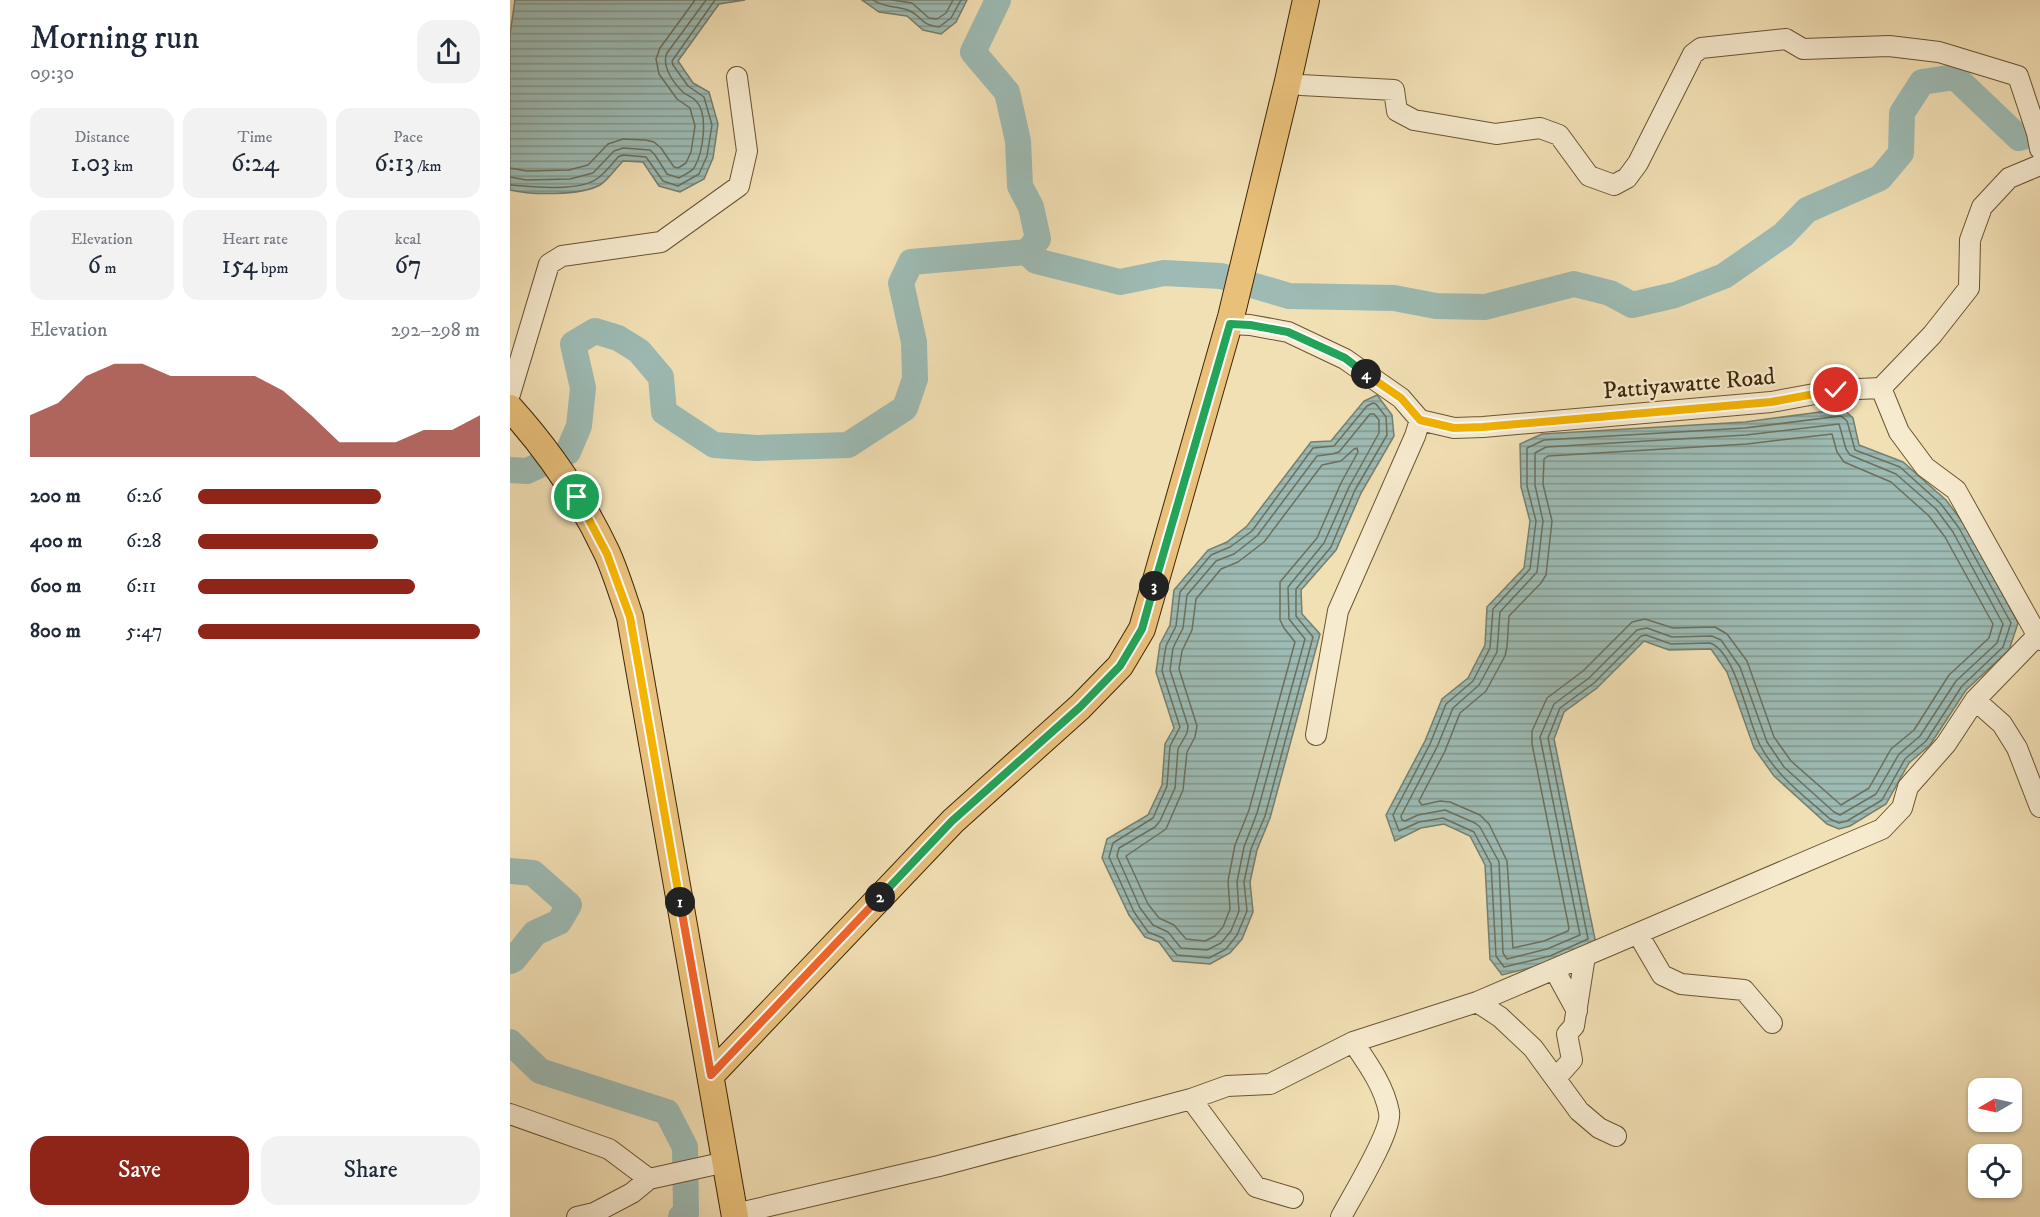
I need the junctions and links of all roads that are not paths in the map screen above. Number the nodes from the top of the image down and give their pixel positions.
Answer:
1 (1305, 0) edge
2 (737, 77) dead end
3 (1288, 81) junction
4 (2040, 149) edge
5 (2040, 165) edge
6 (1231, 320) junction
7 (1881, 388) junction
8 (510, 394) edge
9 (510, 408) edge
10 (1420, 420) junction
11 (2038, 638) edge
12 (1975, 700) junction
13 (1316, 735) dead end
14 (2040, 807) edge
15 (1638, 934) junction
16 (1585, 956) junction
17 (1554, 969) junction
18 (1477, 1002) junction
19 (1577, 1011) junction
20 (1772, 1023) dead end
21 (1353, 1042) junction
22 (711, 1075) junction
23 (1556, 1078) junction
24 (1191, 1099) junction
25 (510, 1114) edge
26 (1616, 1136) dead end
27 (716, 1164) junction
28 (654, 1178) junction
29 (1293, 1198) dead end
30 (735, 1216) edge
31 (577, 1217) edge
32 (1341, 1217) edge

1 - 3 main road
2 - 8 street
3 - 4 street
3 - 6 main road
5 - 7 street
6 - 10 street
6 - 22 main road
7 - 10 street, Pattiyawatte Road
7 - 11 street
9 - 22 main road
10 - 13 street
11 - 12 street
12 - 14 street
12 - 15 street
15 - 16 street
15 - 20 street
16 - 17 street
16 - 19 street
17 - 18 street
17 - 19 street
18 - 21 street
18 - 23 street
19 - 23 street
21 - 24 street
21 - 32 street
22 - 27 main road
23 - 26 street
24 - 29 street
24 - 30 street
25 - 28 street
27 - 28 street
27 - 30 main road
28 - 31 street

